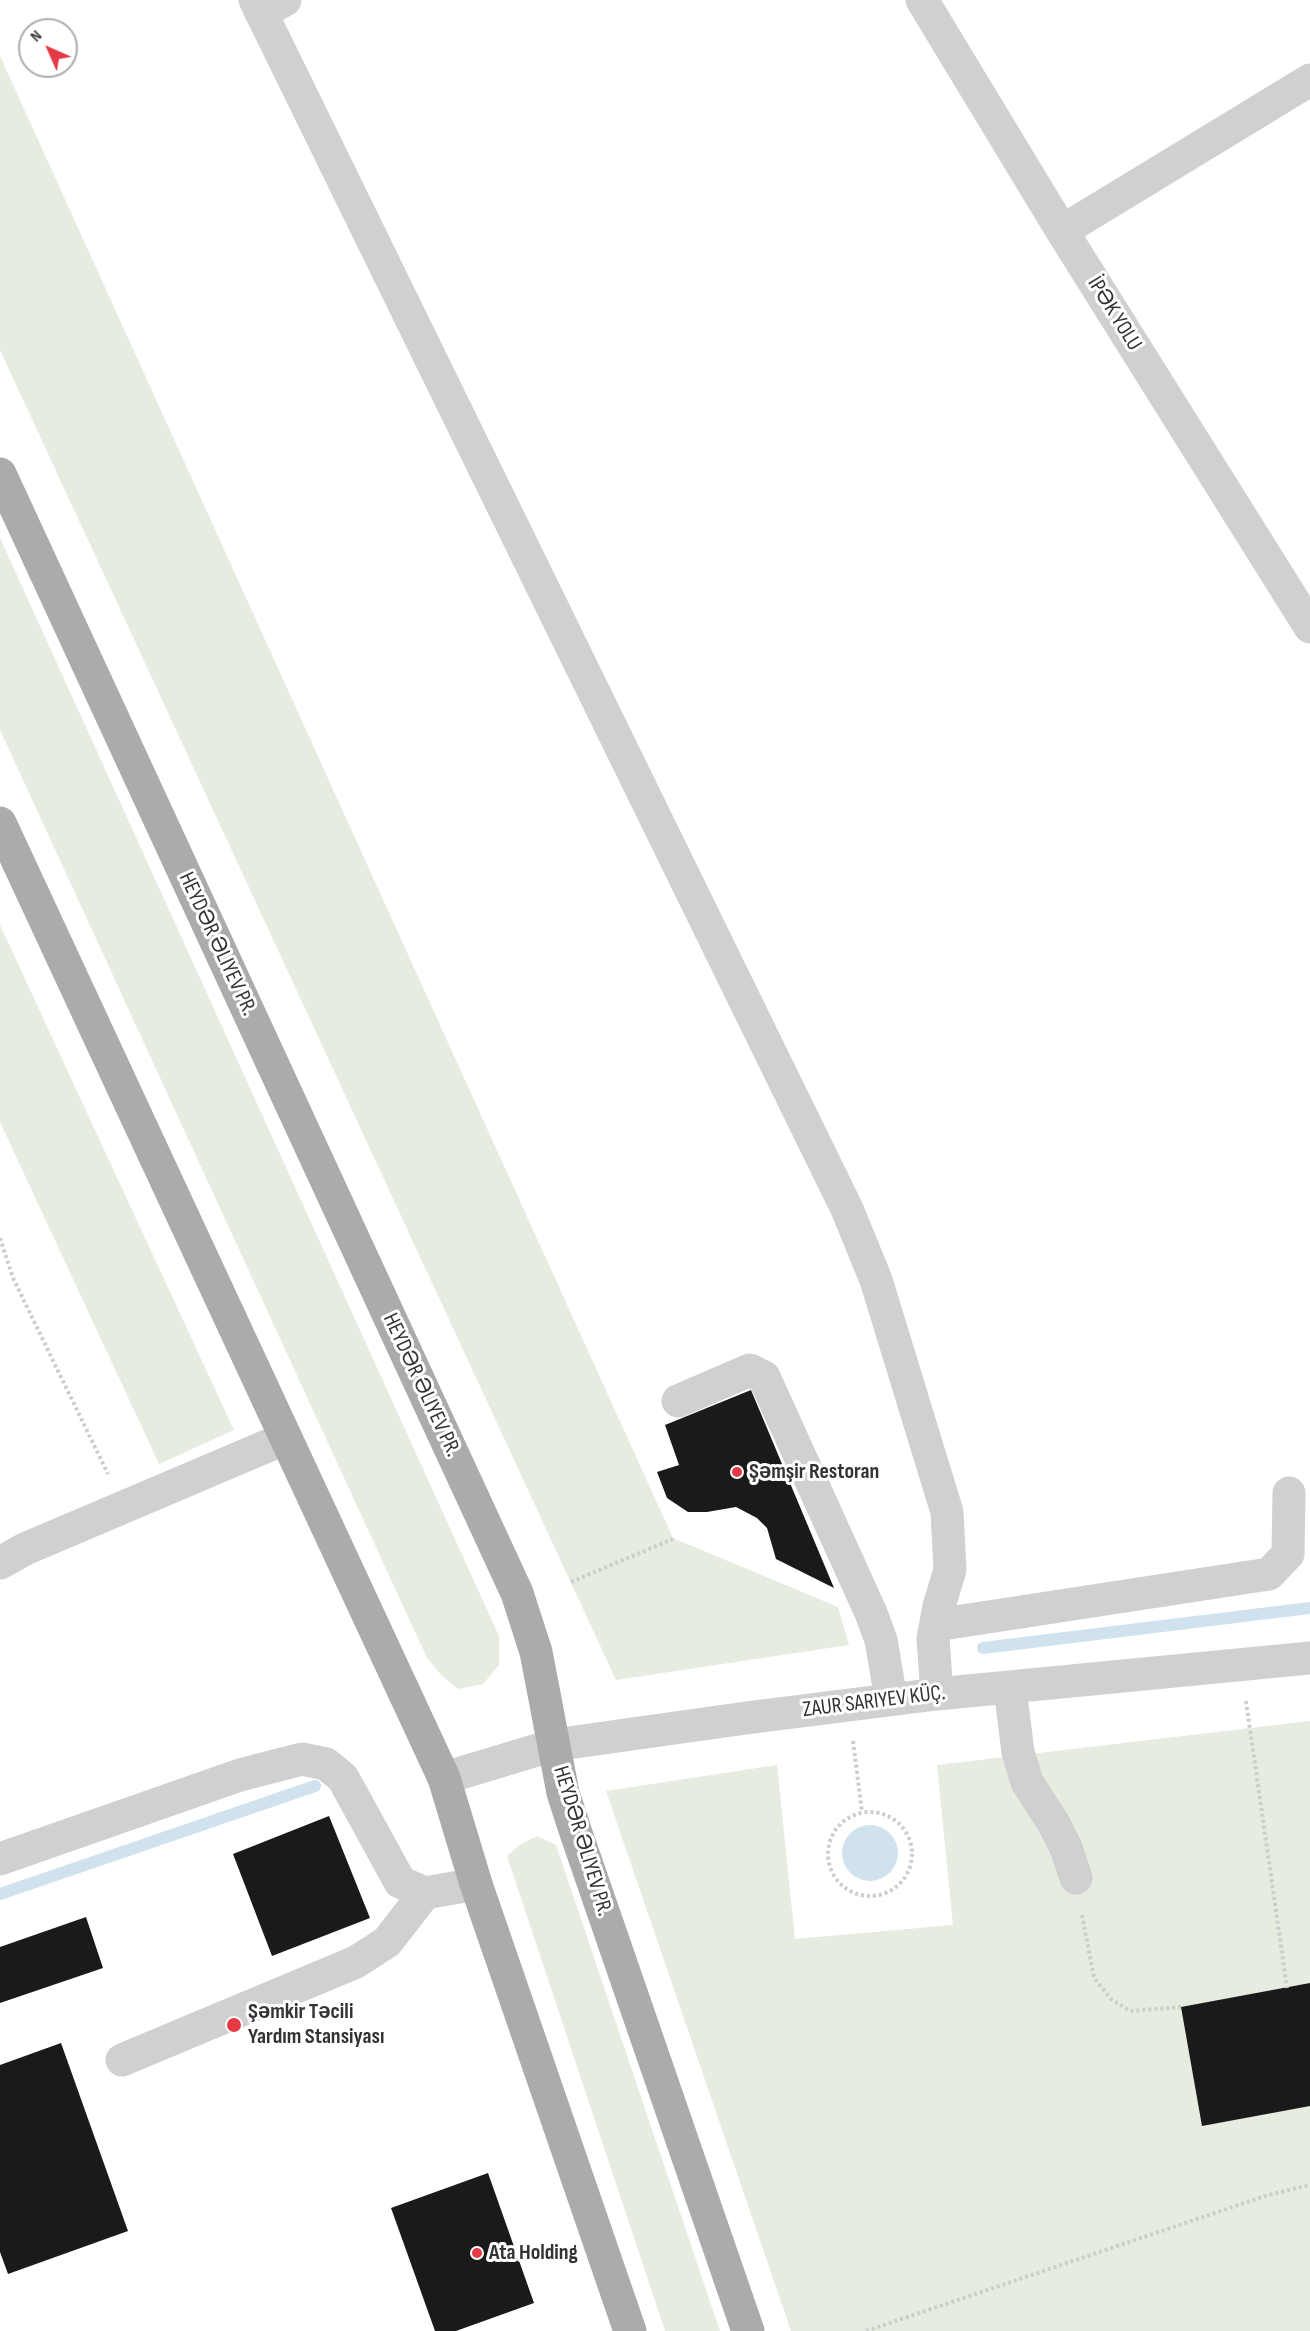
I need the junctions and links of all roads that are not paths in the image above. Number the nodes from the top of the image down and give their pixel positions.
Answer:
1 (922, 0) edge
2 (267, 4) edge
3 (1310, 80) edge
4 (1062, 231) junction
5 (0, 474) edge
6 (1310, 627) edge
7 (0, 823) edge
8 (678, 1401) dead end
9 (286, 1438) junction
10 (1289, 1493) dead end
11 (0, 1563) edge
12 (936, 1625) junction
13 (1310, 1658) edge
14 (1010, 1688) junction
15 (937, 1694) junction
16 (891, 1699) junction
17 (554, 1745) junction
18 (444, 1778) junction
19 (0, 1860) edge
20 (1076, 1878) road end
21 (476, 1884) junction
22 (425, 1893) junction
23 (122, 2060) dead end
24 (630, 2331) edge
25 (748, 2331) edge

1 - 4 street, İPƏK YOLU
2 - 12 street
3 - 4 street
4 - 6 street, İPƏK YOLU
5 - 17 main road, HEYDƏR ƏLIYEV PR.
7 - 9 main road
8 - 16 street
9 - 11 street
9 - 18 main road
10 - 12 street
12 - 15 street
13 - 14 street
14 - 15 street
14 - 20 street
15 - 16 street
16 - 17 street
17 - 18 street
17 - 25 main road, HEYDƏR ƏLIYEV PR.
18 - 21 main road
19 - 22 street
21 - 22 street
21 - 24 main road
22 - 23 street

